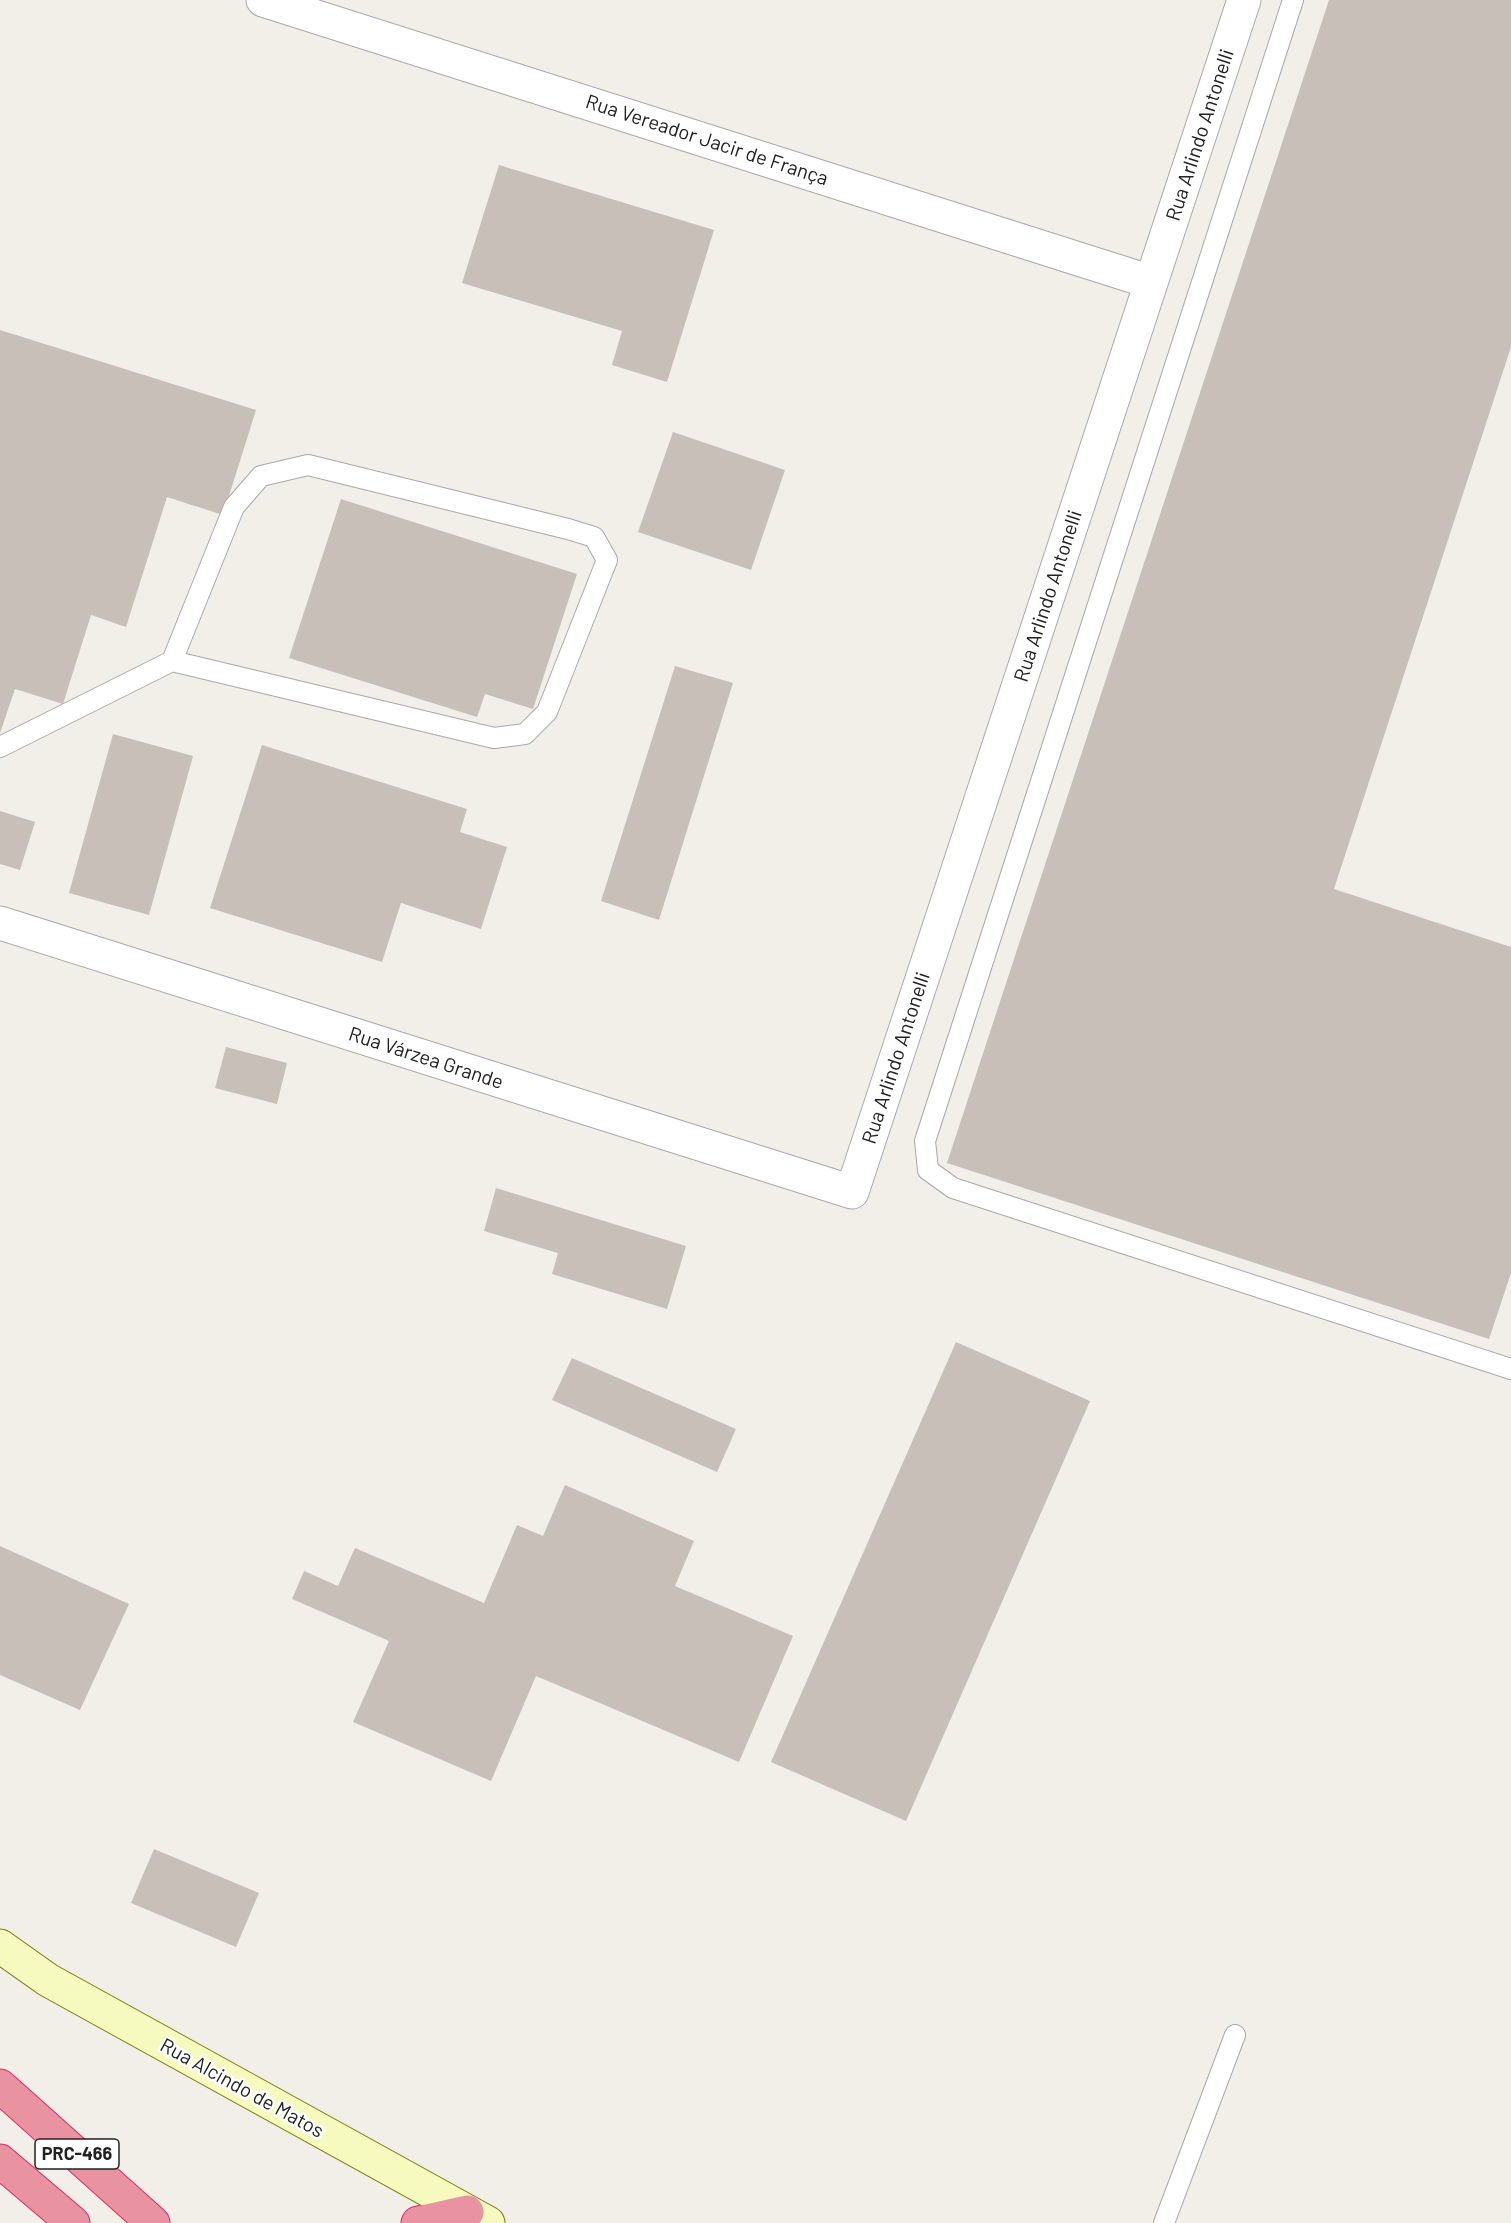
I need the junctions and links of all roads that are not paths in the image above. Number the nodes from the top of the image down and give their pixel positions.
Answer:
1 (263, 0) edge
2 (1244, 0) edge
3 (1293, 0) edge
4 (1151, 282) junction
5 (172, 661) junction
6 (0, 747) edge
7 (0, 923) edge
8 (852, 1192) joint
9 (1511, 1369) edge
10 (0, 1947) edge
11 (1235, 2035) dead end
12 (0, 2086) edge
13 (0, 2161) edge
14 (477, 2217) edge
15 (73, 2223) edge
16 (153, 2223) edge
17 (418, 2223) edge
18 (1164, 2223) edge

1 - 4 street, Rua Vereador Jacir de França
2 - 4 street, Rua Arlindo Antonelli
3 - 9 lane
4 - 8 street, Rua Arlindo Antonelli
5 - 5 lane
5 - 6 lane
7 - 8 street, Rua Várzea Grande
10 - 14 main road, Rua Alcindo de Matos
11 - 18 lane
12 - 16 highway, PRC-466
13 - 15 highway, PRC-466
14 - 17 highway

